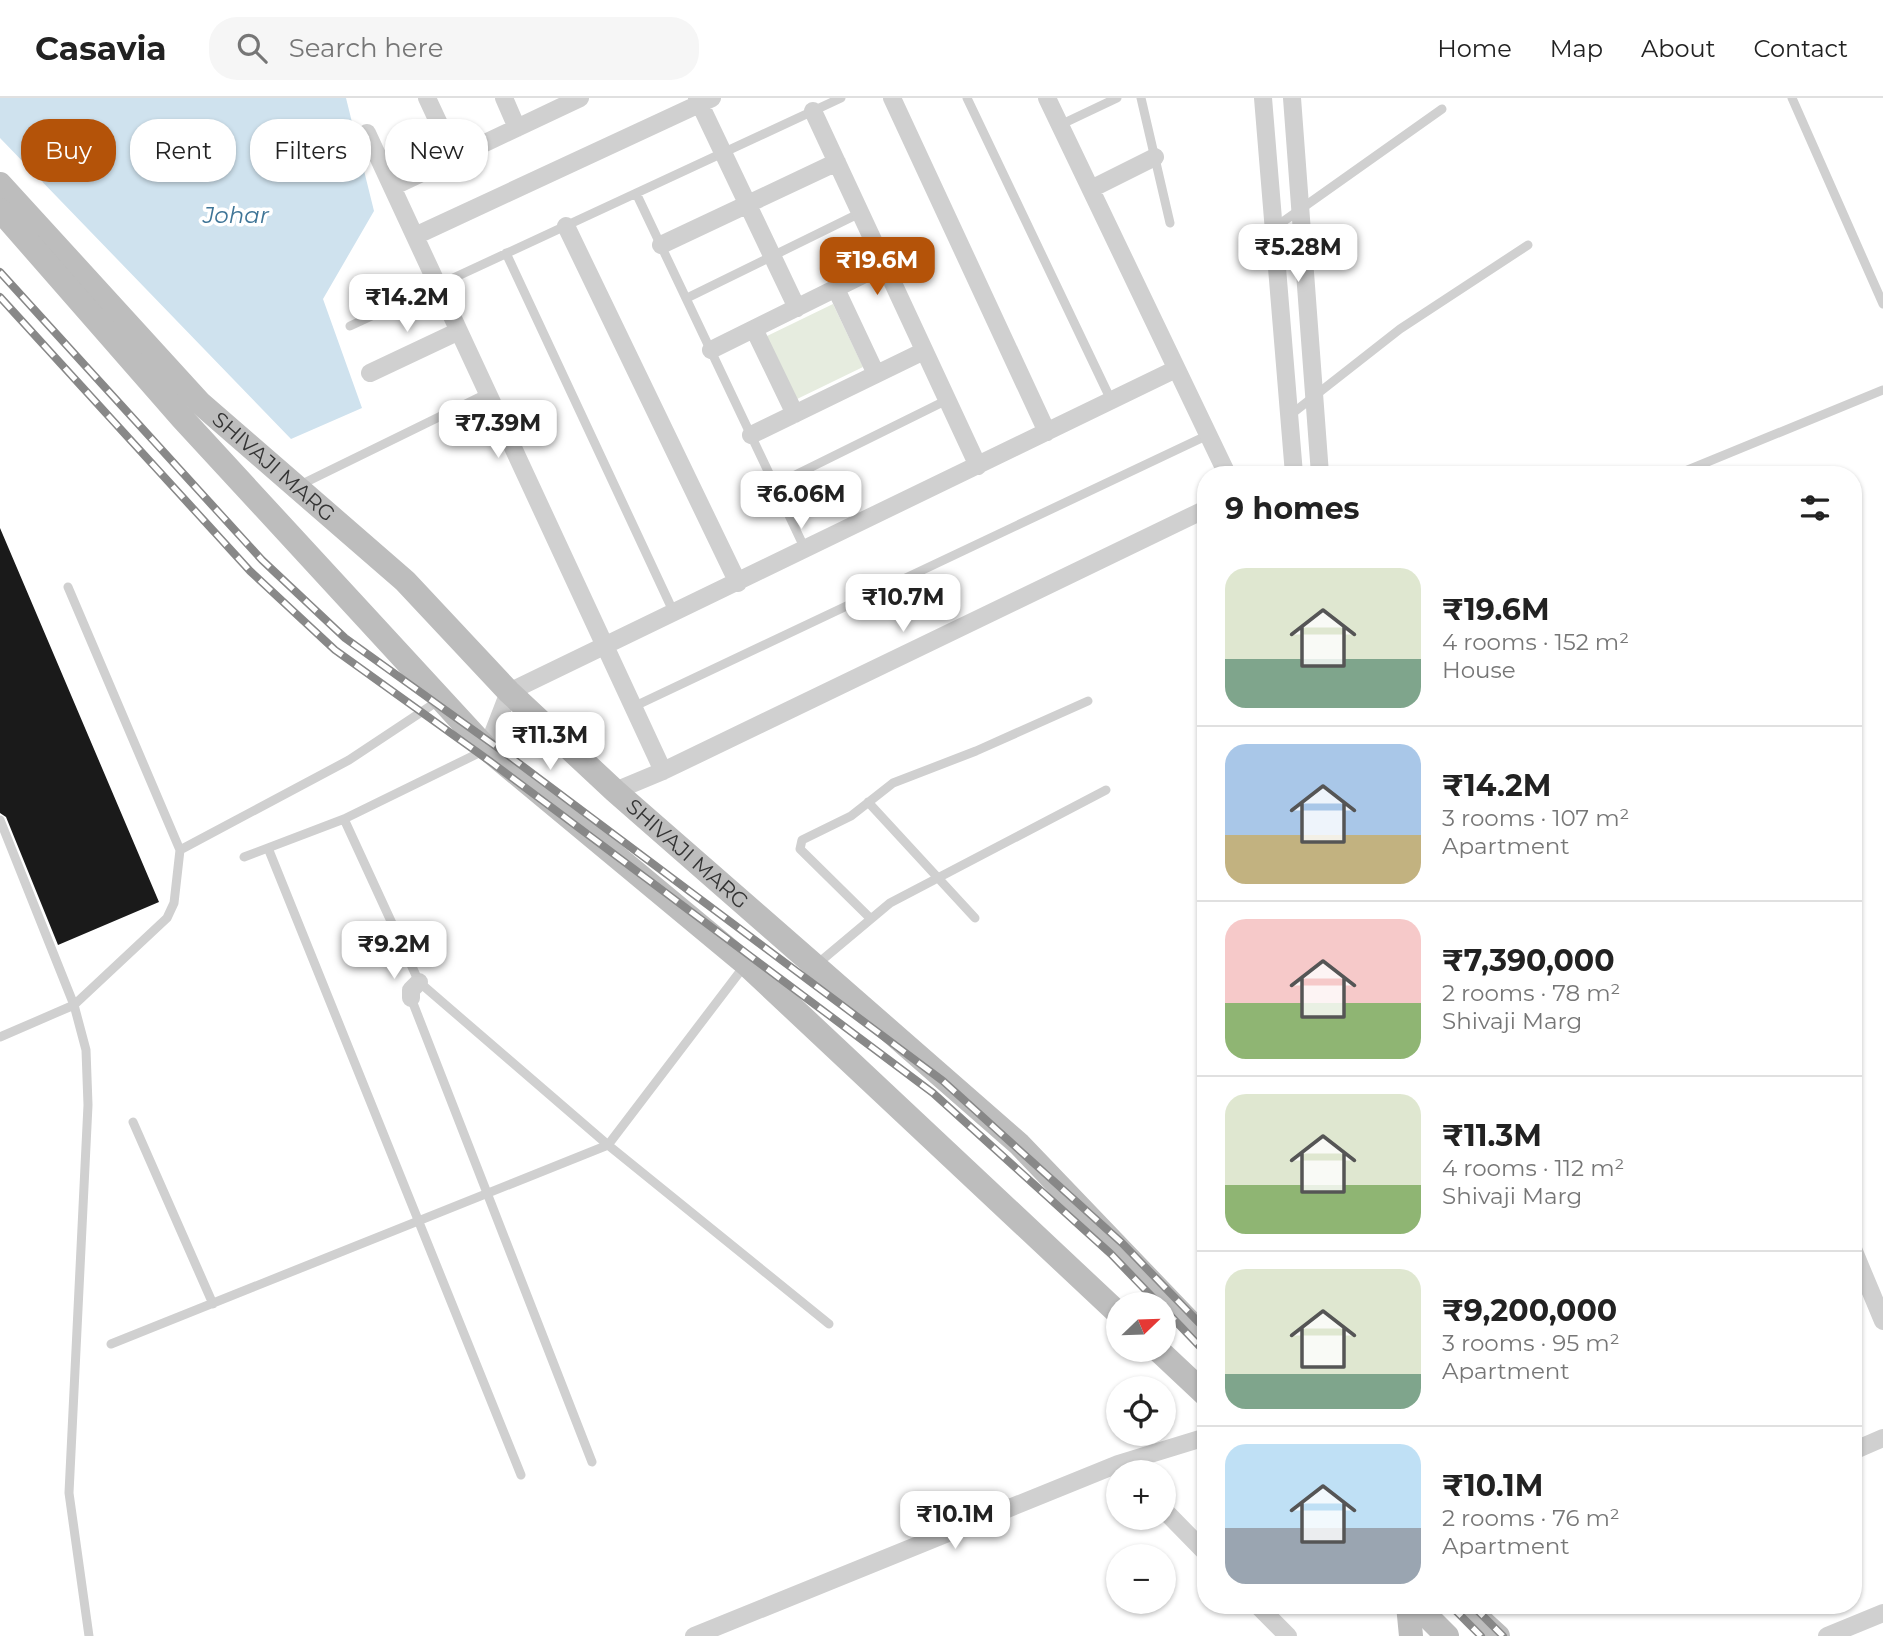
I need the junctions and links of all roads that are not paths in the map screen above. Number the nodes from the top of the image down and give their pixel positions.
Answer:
1 (427, 98) edge
2 (504, 98) edge
3 (580, 98) edge
4 (841, 98) edge
5 (892, 98) edge
6 (967, 98) edge
7 (1048, 98) edge
8 (1117, 98) edge
9 (1141, 98) edge
10 (1263, 98) edge
11 (1292, 98) edge
12 (1792, 98) edge
13 (703, 100) edge
14 (1442, 108) dead end
15 (813, 111) junction
16 (437, 119) edge
17 (1060, 125) junction
18 (517, 128) junction
19 (371, 139) edge
20 (488, 142) edge
21 (723, 153) junction
22 (1155, 157) junction
23 (837, 162) junction
24 (404, 182) edge
25 (0, 184) edge
26 (393, 187) junction
27 (1091, 189) junction
28 (636, 193) junction
29 (747, 205) junction
30 (1302, 208) junction
31 (0, 210) edge
32 (860, 214) junction
33 (1170, 223) dead end
34 (566, 226) junction
35 (1274, 228) junction
36 (415, 236) junction
37 (661, 245) junction
38 (1528, 245) dead end
39 (506, 253) junction
40 (772, 256) junction
41 (883, 265) junction
42 (438, 285) junction
43 (836, 289) junction
44 (687, 298) junction
45 (1883, 304) edge
46 (797, 308) junction
47 (350, 326) dead end
48 (754, 329) junction
49 (459, 331) junction
50 (711, 350) junction
51 (924, 351) junction
52 (1176, 369) junction
53 (370, 373) dead end
54 (876, 374) junction
55 (1883, 390) edge
56 (488, 393) junction
57 (1315, 396) junction
58 (947, 400) junction
59 (1111, 400) junction
60 (796, 414) junction
61 (1289, 416) junction
62 (1047, 432) junction
63 (751, 435) junction
64 (1208, 435) junction
65 (978, 466) junction
66 (1223, 466) edge
67 (1291, 466) edge
68 (1320, 466) edge
69 (1698, 466) edge
70 (775, 485) junction
71 (296, 487) junction
72 (1197, 513) edge
73 (806, 550) junction
74 (738, 583) junction
75 (68, 587) dead end
76 (674, 614) junction
77 (606, 648) junction
78 (509, 692) junction
79 (441, 699) junction
80 (1088, 701) dead end
81 (633, 707) junction
82 (487, 749) junction
83 (663, 771) junction
84 (1106, 790) dead end
85 (615, 791) junction
86 (868, 802) junction
87 (344, 818) junction
88 (0, 820) edge
89 (268, 848) junction
90 (180, 849) junction
91 (244, 857) dead end
92 (936, 878) junction
93 (870, 918) junction
94 (975, 918) dead end
95 (746, 964) junction
96 (815, 966) junction
97 (415, 990) junction
98 (74, 1005) junction
99 (0, 1037) edge
100 (133, 1122) dead end
101 (608, 1145) junction
102 (486, 1194) junction
103 (418, 1221) junction
104 (1862, 1271) edge
105 (1106, 1302) edge
106 (213, 1304) junction
107 (1883, 1321) edge
108 (829, 1324) dead end
109 (1197, 1330) edge
110 (111, 1344) dead end
111 (1171, 1362) edge
112 (1197, 1387) edge
113 (1883, 1438) edge
114 (1197, 1440) edge
115 (1862, 1447) edge
116 (1144, 1460) edge
117 (592, 1462) dead end
118 (1106, 1474) edge
119 (521, 1475) dead end
120 (1176, 1522) edge
121 (1197, 1544) edge
122 (1883, 1613) edge
123 (1266, 1614) edge
124 (1409, 1614) edge
125 (1482, 1614) edge
126 (89, 1636) edge
127 (694, 1636) edge
128 (1288, 1636) edge
129 (1411, 1636) edge
130 (1499, 1636) edge
131 (1827, 1636) edge

1 - 16 street
2 - 18 street
3 - 18 street
4 - 15 lane
5 - 62 street
6 - 59 lane
7 - 17 street
8 - 17 lane
9 - 22 lane
10 - 35 street
11 - 30 street
12 - 45 lane
13 - 21 street
13 - 36 street
14 - 30 lane
15 - 21 lane
15 - 23 street
17 - 27 street
18 - 20 street
19 - 26 street
21 - 28 lane
21 - 29 street
22 - 27 street
22 - 33 lane
23 - 29 street
23 - 32 street
24 - 26 street
25 - 71 main road, SHIVAJI MARG
26 - 36 street
27 - 52 street
28 - 34 lane
28 - 37 lane
29 - 37 street
29 - 40 street
30 - 35 lane
30 - 57 street
31 - 79 main road, SHIVAJI MARG
32 - 40 lane
32 - 41 street
34 - 39 lane
34 - 74 street
35 - 61 street
36 - 42 street
37 - 44 lane
38 - 57 lane
39 - 42 lane
39 - 76 lane
40 - 44 lane
40 - 46 street
41 - 43 street
41 - 51 street
42 - 47 lane
42 - 49 street
43 - 46 street
43 - 54 street
44 - 50 lane
46 - 48 street
48 - 50 street
48 - 60 street
49 - 53 street
49 - 56 street
50 - 63 lane
51 - 54 street
51 - 58 street
52 - 59 street
52 - 64 street
54 - 60 street
55 - 69 lane
56 - 71 lane
56 - 77 street
57 - 61 lane
57 - 68 street
58 - 65 street
58 - 70 lane
59 - 62 street
60 - 63 street
61 - 67 street
62 - 65 street
63 - 70 lane
64 - 66 street
64 - 81 lane
65 - 73 street
70 - 73 lane
71 - 78 main road, SHIVAJI MARG
72 - 83 street
73 - 74 street
74 - 76 street
75 - 90 lane
76 - 77 street
77 - 78 street
77 - 81 street
78 - 82 street
78 - 85 main road, SHIVAJI MARG
79 - 82 main road, SHIVAJI MARG
79 - 90 lane
80 - 86 lane
81 - 83 street
82 - 87 lane
82 - 95 main road, SHIVAJI MARG
83 - 85 street
84 - 92 lane
85 - 96 main road, SHIVAJI MARG
86 - 92 lane
86 - 93 lane
87 - 89 lane
87 - 97 lane
88 - 98 lane
89 - 91 lane
89 - 103 lane
90 - 98 lane
92 - 93 lane
92 - 94 lane
93 - 96 lane
95 - 101 lane
95 - 105 main road, SHIVAJI MARG
96 - 109 main road, SHIVAJI MARG
97 - 101 lane
97 - 102 lane
98 - 99 lane
98 - 126 lane
100 - 106 lane
101 - 102 lane
101 - 108 lane
102 - 103 lane
102 - 117 lane
103 - 106 lane
103 - 119 lane
104 - 107 street
106 - 110 lane
111 - 112 main road
113 - 115 street
114 - 116 street
118 - 127 street
120 - 121 street
122 - 131 street
123 - 128 street
124 - 129 main road
125 - 130 main road

